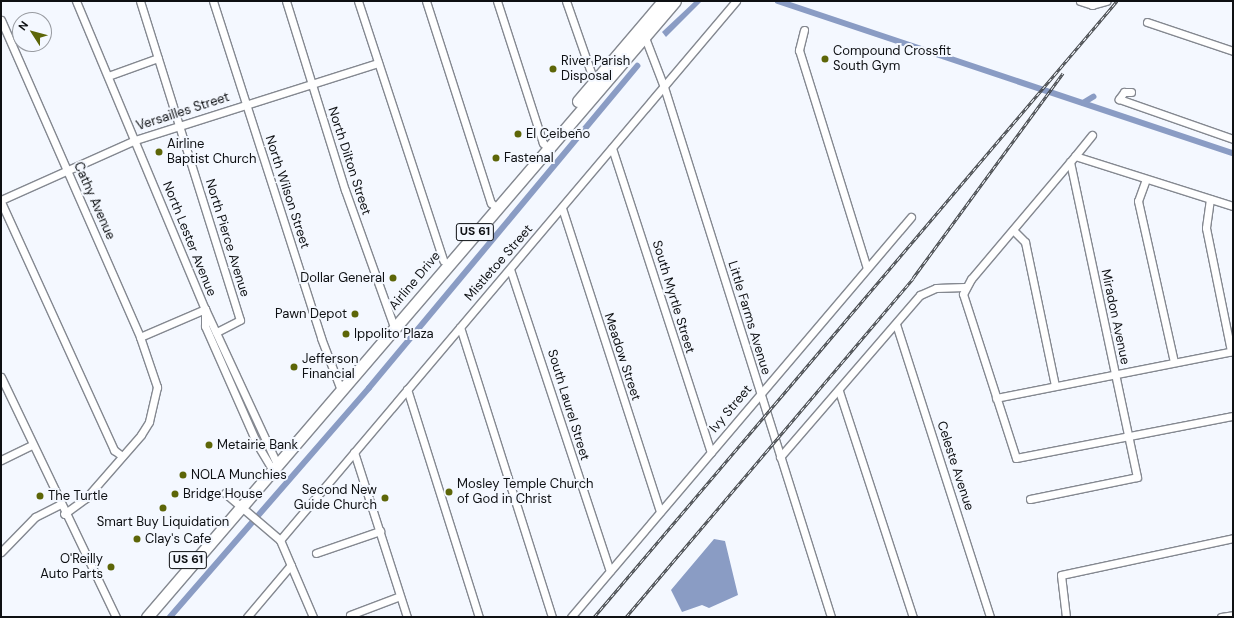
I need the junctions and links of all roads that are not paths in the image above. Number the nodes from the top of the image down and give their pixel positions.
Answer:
1 (76, 1) edge
2 (140, 1) edge
3 (213, 1) edge
4 (286, 1) edge
5 (358, 1) edge
6 (426, 1) edge
7 (497, 1) edge
8 (566, 1) edge
9 (663, 1) edge
10 (675, 1) edge
11 (1080, 1) edge
12 (736, 2) edge
13 (1103, 3) edge
14 (1, 20) edge
15 (1148, 22) dead end
16 (804, 30) dead end
17 (642, 33) junction
18 (1233, 51) edge
19 (158, 58) junction
20 (378, 62) junction
21 (108, 76) junction
22 (312, 82) junction
23 (596, 86) junction
24 (664, 87) junction
25 (1131, 92) dead end
26 (246, 104) junction
27 (180, 125) junction
28 (1092, 135) dead end
29 (1233, 139) edge
30 (135, 140) junction
31 (545, 145) junction
32 (612, 148) junction
33 (1073, 159) junction
34 (67, 170) junction
35 (1146, 178) junction
36 (1210, 199) junction
37 (1, 201) edge
38 (493, 205) junction
39 (1233, 206) edge
40 (562, 208) junction
41 (911, 217) dead end
42 (1013, 230) junction
43 (443, 260) junction
44 (867, 268) junction
45 (510, 269) junction
46 (965, 287) junction
47 (205, 309) junction
48 (392, 324) junction
49 (896, 324) junction
50 (460, 327) junction
51 (216, 332) junction
52 (140, 337) junction
53 (1232, 351) edge
54 (1174, 362) junction
55 (1115, 374) junction
56 (1, 377) edge
57 (1055, 386) junction
58 (339, 387) junction
59 (407, 389) junction
60 (839, 391) junction
61 (760, 393) junction
62 (246, 395) junction
63 (238, 398) junction
64 (996, 398) junction
65 (1233, 416) edge
66 (257, 418) junction
67 (247, 422) junction
68 (1129, 436) junction
69 (32, 445) junction
70 (354, 452) junction
71 (710, 452) junction
72 (122, 456) junction
73 (780, 457) junction
74 (1, 460) edge
75 (274, 466) junction
76 (225, 493) dead end
77 (1030, 499) dead end
78 (60, 504) junction
79 (242, 508) junction
80 (660, 512) junction
81 (64, 514) junction
82 (380, 531) junction
83 (1233, 538) edge
84 (280, 540) junction
85 (1, 552) edge
86 (316, 553) dead end
87 (291, 565) junction
88 (610, 571) junction
89 (400, 596) junction
90 (350, 615) dead end
91 (1233, 615) edge
92 (116, 617) edge
93 (140, 617) edge
94 (147, 617) edge
95 (247, 617) edge
96 (313, 617) edge
97 (407, 617) edge
98 (480, 617) edge
99 (552, 617) edge
100 (571, 617) edge
101 (831, 617) edge
102 (912, 617) edge
103 (990, 617) edge
104 (1066, 617) edge
105 (1221, 617) edge

1 - 21 street, North Lester Avenue
2 - 19 street, North Pierce Avenue
3 - 26 street, North Wilson Street
4 - 22 street, North Dilton Street
5 - 20 street
6 - 38 street
7 - 31 street
8 - 23 street
9 - 17 highway, Airline Drive / US 61
10 - 17 highway, Airline Drive / US 61
11 - 13 street
12 - 24 street, Mistletoe Street
14 - 34 street, Cathy Avenue
15 - 18 street
16 - 44 street
17 - 23 highway, Airline Drive / US 61
17 - 24 street, Little Farms Avenue
19 - 21 street
19 - 27 street, North Pierce Avenue
20 - 22 street, Versailles Street
20 - 43 street
21 - 30 street, North Lester Avenue
22 - 26 street, Versailles Street
22 - 48 street, North Dilton Street
23 - 31 highway, Airline Drive / US 61
24 - 32 street, Mistletoe Street
24 - 61 street, Little Farms Avenue
25 - 29 street
26 - 27 street, Versailles Street
26 - 58 street, North Wilson Street
27 - 30 street, Versailles Street
27 - 51 street, North Pierce Avenue
28 - 33 street
30 - 34 street, Versailles Street
30 - 47 street, North Lester Avenue
31 - 38 highway, Airline Drive / US 61
32 - 40 street, Mistletoe Street
32 - 71 street, South Myrtle Street
33 - 35 street
33 - 42 street
33 - 55 street, Miradon Avenue
34 - 37 street, Versailles Street
34 - 52 street, Cathy Avenue
35 - 36 street
35 - 54 street
36 - 39 street
36 - 53 street
37 - 72 street
38 - 43 highway, Airline Drive / US 61
38 - 48 highway, Airline Drive / US 61
40 - 45 street, Mistletoe Street
40 - 80 street, Meadow Street
41 - 44 street, Ivy Street
42 - 46 street
42 - 57 street
43 - 48 highway, Airline Drive / US 61
44 - 61 street, Ivy Street
45 - 50 street, Mistletoe Street
45 - 88 street, South Laurel Street
46 - 49 street
46 - 64 street
47 - 51 street, North Lester Avenue
47 - 52 street
47 - 63 street, North Lester Avenue
48 - 58 highway, Airline Drive / US 61
49 - 60 street
49 - 103 street, Celeste Avenue
50 - 59 street, Mistletoe Street
50 - 99 street
51 - 62 street, North Lester Avenue
52 - 72 street, Cathy Avenue
53 - 54 street
54 - 55 street
55 - 57 street
55 - 68 street, Miradon Avenue
56 - 69 street
57 - 64 street
58 - 75 highway, Airline Drive / US 61
59 - 70 street, Mistletoe Street
59 - 98 street
60 - 73 street
60 - 102 street
61 - 71 street, Ivy Street
61 - 73 street, Little Farms Avenue
62 - 63 street
62 - 66 street, North Lester Avenue
63 - 67 street, North Lester Avenue
64 - 68 street
65 - 68 street
66 - 67 street
66 - 75 street, North Lester Avenue
67 - 75 street, North Lester Avenue
68 - 77 street, Miradon Avenue
69 - 74 street
69 - 78 street
70 - 82 street
70 - 84 street, Mistletoe Street
71 - 80 street, Ivy Street
72 - 81 street
73 - 101 street, Little Farms Avenue
75 - 79 highway, Airline Drive / US 61
76 - 79 street
78 - 81 street
78 - 85 street
79 - 84 street
79 - 93 highway, Airline Drive / US 61
79 - 94 highway, Airline Drive / US 61
80 - 88 street, Ivy Street
81 - 92 street
82 - 86 street
82 - 89 street
83 - 104 street
84 - 87 street
87 - 95 street
87 - 96 street
88 - 100 street, Ivy Street
89 - 90 street
89 - 97 street
91 - 105 street

